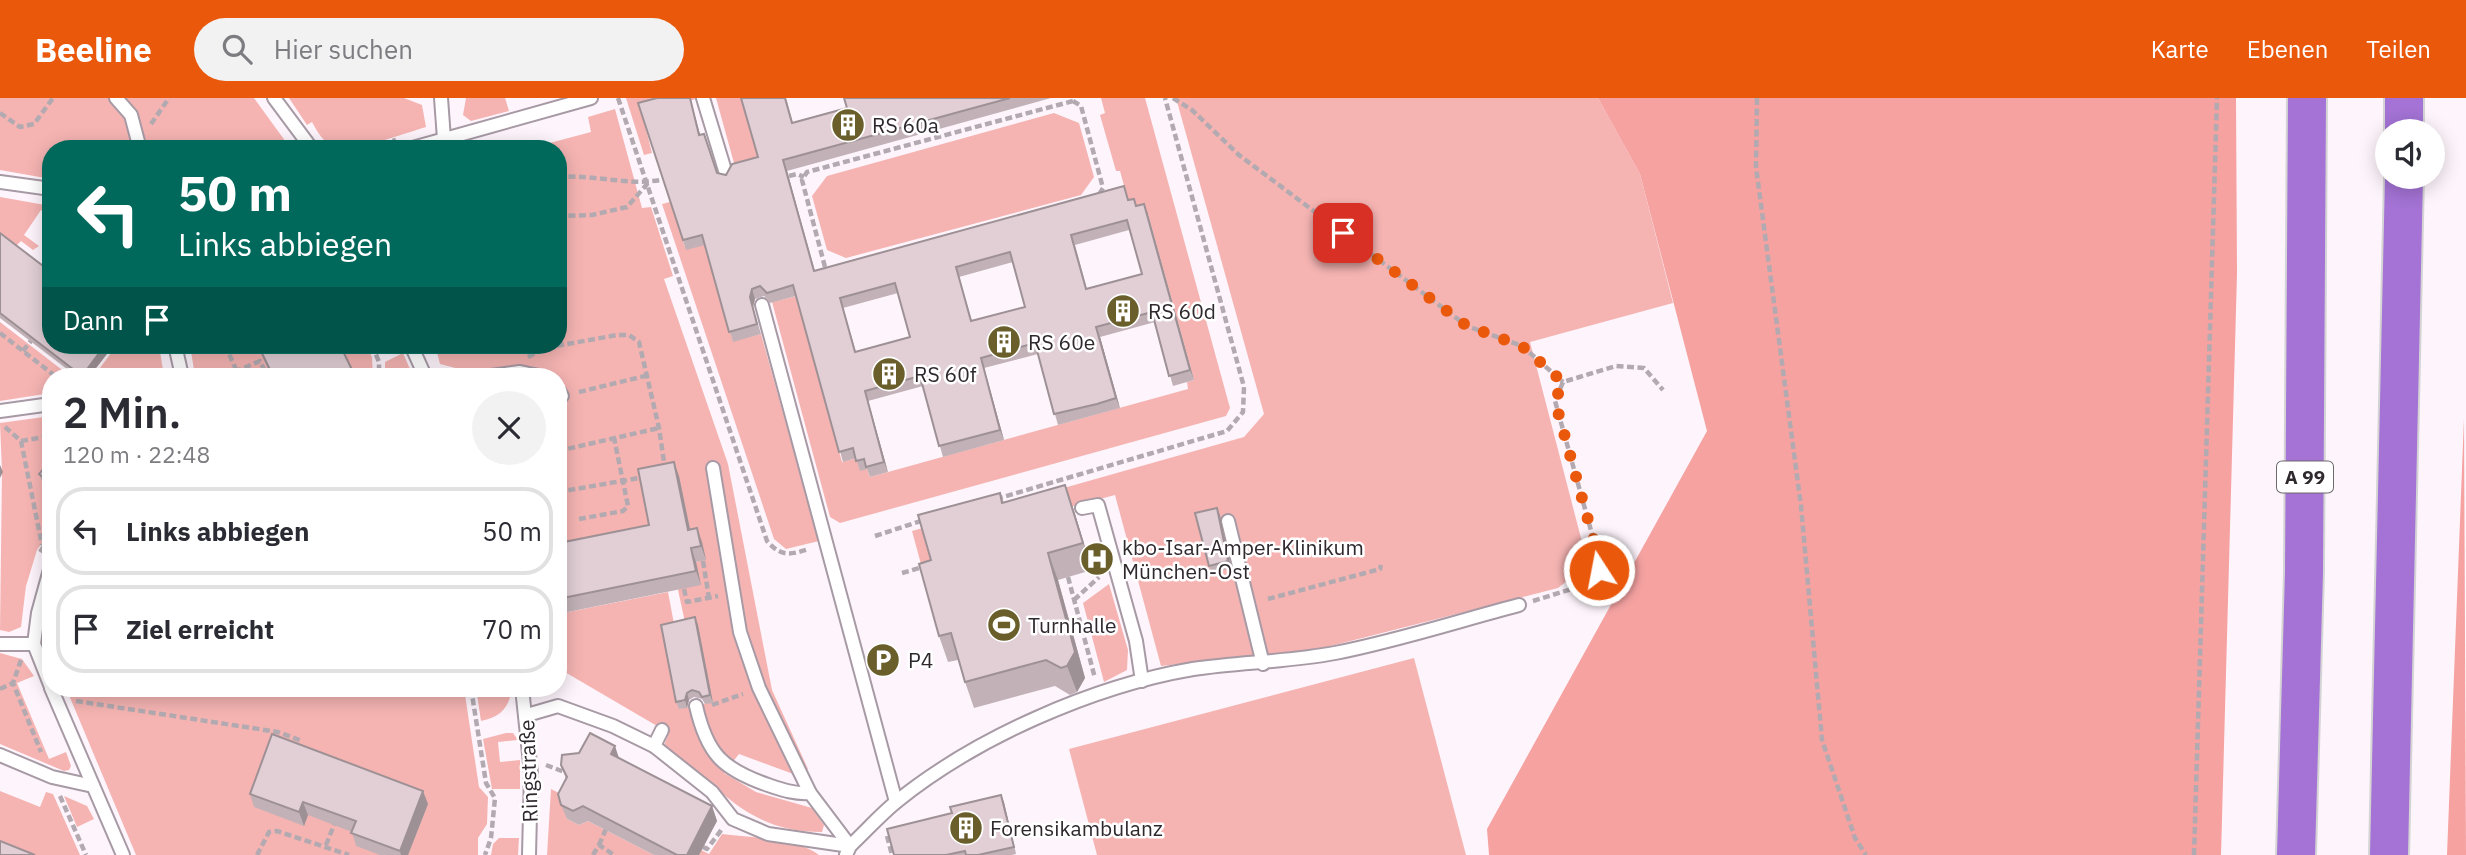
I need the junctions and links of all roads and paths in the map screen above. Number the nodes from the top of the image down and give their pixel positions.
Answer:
1 (53, 98) edge
2 (116, 98) edge
3 (169, 98) edge
4 (274, 98) edge
5 (441, 98) edge
6 (591, 98) edge
7 (626, 98) edge
8 (703, 98) edge
9 (1165, 98) edge
10 (1173, 98) edge
11 (1757, 98) edge
12 (2217, 98) edge
13 (2307, 98) edge
14 (2404, 98) edge
15 (619, 99) edge
16 (0, 113) edge
17 (2404, 119) edge
18 (147, 134) dead end
19 (444, 139) junction
20 (138, 140) edge
21 (305, 140) edge
22 (440, 140) edge
23 (678, 175) edge
24 (567, 177) edge
25 (727, 177) edge
26 (789, 177) edge
27 (804, 177) junction
28 (665, 178) junction
29 (0, 181) edge
30 (648, 183) junction
31 (42, 187) edge
32 (2403, 189) edge
33 (670, 192) edge
34 (567, 216) edge
35 (762, 305) dead end
36 (25, 331) edge
37 (0, 333) edge
38 (567, 345) edge
39 (23, 351) junction
40 (535, 354) edge
41 (45, 368) edge
42 (248, 368) edge
43 (263, 368) edge
44 (522, 368) edge
45 (649, 375) junction
46 (1563, 382) junction
47 (1663, 390) dead end
48 (567, 392) edge
49 (42, 405) edge
50 (0, 411) edge
51 (0, 422) edge
52 (659, 428) junction
53 (42, 437) edge
54 (614, 438) junction
55 (21, 440) junction
56 (567, 449) edge
57 (713, 468) dead end
58 (653, 476) edge
59 (669, 478) edge
60 (623, 482) junction
61 (567, 491) edge
62 (991, 500) edge
63 (1082, 509) dead end
64 (579, 519) dead end
65 (925, 519) edge
66 (1228, 522) dead end
67 (875, 536) dead end
68 (42, 546) dead end
69 (816, 548) dead end
70 (703, 561) dead end
71 (934, 564) edge
72 (1381, 565) dead end
73 (1100, 571) dead end
74 (902, 573) dead end
75 (1068, 577) dead end
76 (684, 589) dead end
77 (732, 593) junction
78 (709, 598) junction
79 (42, 599) edge
80 (1268, 599) dead end
81 (1074, 600) junction
82 (1519, 605) joint
83 (0, 644) edge
84 (34, 644) junction
85 (1264, 664) junction
86 (42, 665) edge
87 (1142, 681) junction
88 (13, 683) dead end
89 (0, 688) edge
90 (759, 688) junction
91 (1100, 695) junction
92 (55, 697) edge
93 (85, 697) edge
94 (472, 697) edge
95 (524, 697) edge
96 (696, 706) dead end
97 (712, 706) dead end
98 (527, 715) junction
99 (662, 730) dead end
100 (302, 741) dead end
101 (654, 746) junction
102 (0, 755) edge
103 (545, 764) dead end
104 (567, 774) edge
105 (93, 786) junction
106 (810, 793) junction
107 (896, 802) junction
108 (340, 811) edge
109 (606, 829) edge
110 (887, 836) edge
111 (712, 840) dead end
112 (326, 845) junction
113 (599, 845) junction
114 (704, 847) dead end
115 (848, 851) edge
116 (123, 855) edge
117 (257, 855) edge
118 (349, 855) edge
119 (485, 855) edge
120 (529, 855) edge
121 (593, 855) edge
122 (614, 855) edge
123 (891, 855) edge
124 (1866, 855) edge
125 (2194, 855) edge
126 (2295, 855) edge
127 (2389, 855) edge

1 - 16 path
2 - 20 lane
3 - 18 path
4 - 21 lane
5 - 19 lane
6 - 19 lane
7 - 15 path
8 - 25 lane
9 - 62 path
10 - 46 path
11 - 124 path
12 - 125 path
13 - 126 highway, A 99
14 - 17 highway
15 - 30 path
19 - 22 lane
23 - 28 path
24 - 30 path
26 - 27 path
27 - 27 path
28 - 30 path
28 - 33 path
29 - 31 lane
30 - 34 path
30 - 69 path
32 - 127 highway
35 - 107 lane
36 - 39 path
37 - 39 path
38 - 45 path
39 - 41 path
40 - 44 path
42 - 43 path
45 - 48 path
45 - 52 path
46 - 47 path
46 - 82 path
49 - 50 lane
51 - 55 path
52 - 54 path
52 - 59 path
53 - 55 path
54 - 56 path
54 - 60 path
55 - 68 path
57 - 77 lane
58 - 60 path
60 - 61 path
60 - 64 path
63 - 87 lane
65 - 67 path
66 - 85 lane
70 - 78 path
71 - 74 path
72 - 80 path
73 - 81 path
75 - 81 path
76 - 78 path
77 - 78 path
77 - 90 lane
79 - 84 lane
81 - 91 path
82 - 85 lane
83 - 84 lane
84 - 86 lane
85 - 87 lane
87 - 91 lane
88 - 89 path
90 - 97 path
90 - 106 lane
91 - 107 lane
92 - 105 lane
93 - 100 path
94 - 119 path
95 - 98 lane, Ringstraße
96 - 106 lane
98 - 101 lane
98 - 120 lane, Ringstraße
99 - 101 lane
101 - 115 lane
102 - 105 lane
103 - 104 path
105 - 116 lane
106 - 115 lane
107 - 115 lane
108 - 112 path
109 - 113 path
110 - 123 path
111 - 114 path
112 - 117 path
112 - 118 path
113 - 121 path
113 - 122 path

